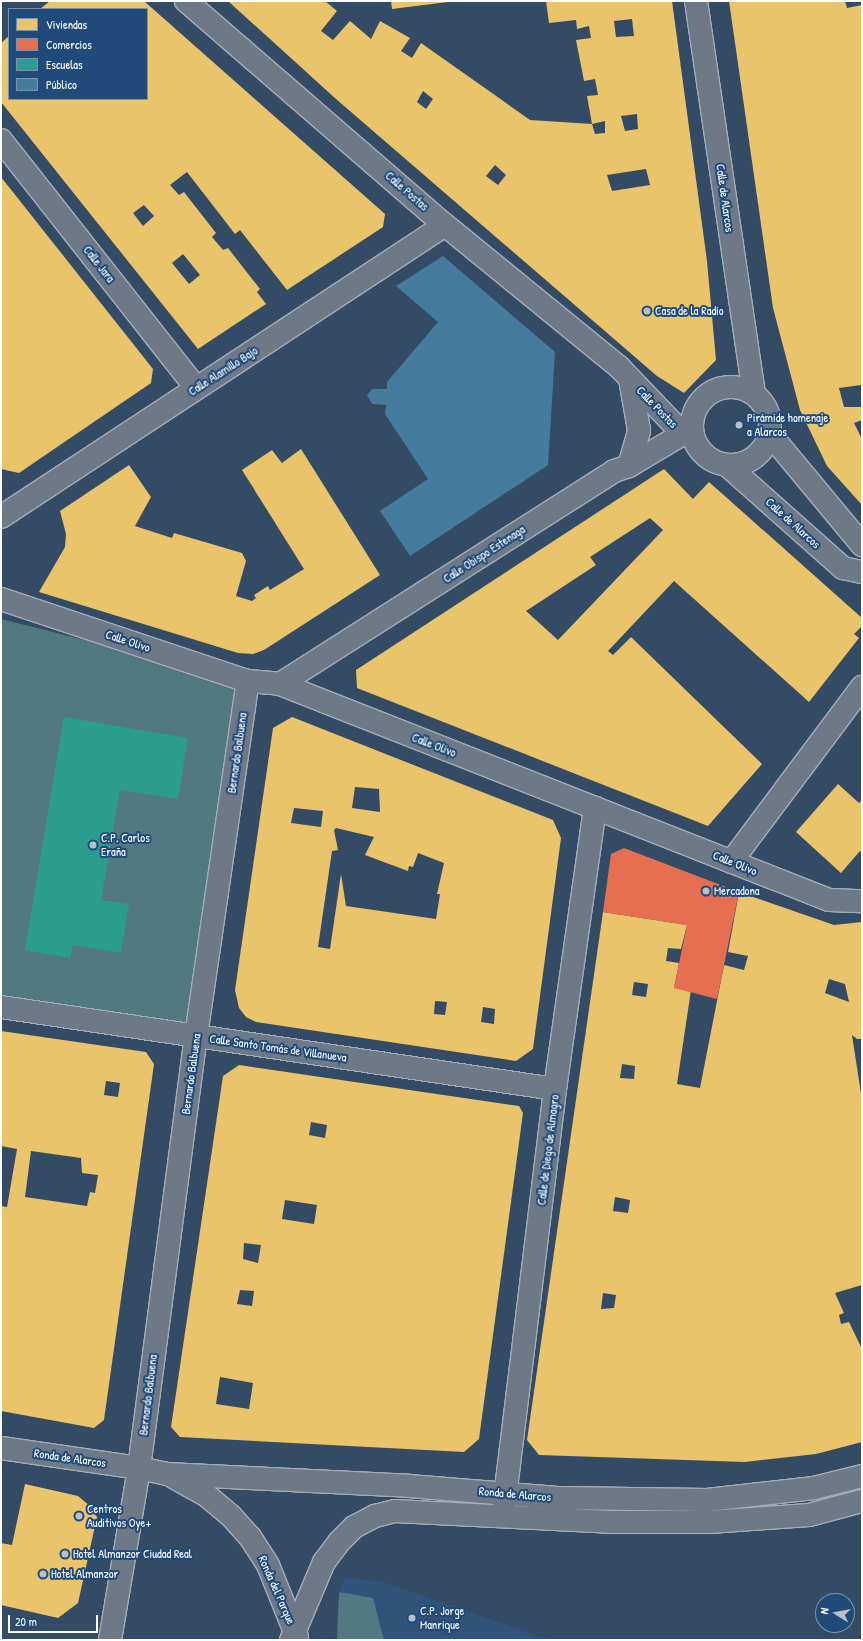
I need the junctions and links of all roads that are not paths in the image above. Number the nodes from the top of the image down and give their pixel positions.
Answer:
1 (186, 1) edge
2 (696, 1) edge
3 (1, 140) edge
4 (445, 224) junction
5 (630, 379) junction
6 (196, 388) junction
7 (754, 394) junction
8 (688, 432) junction
9 (770, 433) junction
10 (629, 466) junction
11 (728, 466) junction
12 (2, 515) edge
13 (862, 545) edge
14 (862, 572) edge
15 (1, 599) edge
16 (248, 681) junction
17 (280, 684) junction
18 (862, 687) edge
19 (595, 808) junction
20 (731, 862) junction
21 (862, 900) edge
22 (1, 1007) edge
23 (196, 1036) junction
24 (555, 1089) junction
25 (1, 1448) edge
26 (139, 1468) junction
27 (167, 1474) junction
28 (862, 1476) edge
29 (505, 1493) junction
30 (862, 1501) edge
31 (395, 1511) joint
32 (503, 1517) junction
33 (295, 1637) edge
34 (110, 1640) edge

1 - 4 main road, Calle Postas
2 - 7 main road, Calle de Alarcos
3 - 6 main road, Calle Jara
4 - 5 main road, Calle Postas
4 - 6 main road, Calle Alamillo Bajo
5 - 8 main road, Calle Postas
5 - 10 main road, Calle Postas
6 - 12 main road, Calle Alamillo Bajo
7 - 8 main road
7 - 9 main road
8 - 10 main road, Calle Obispo Estenaga
8 - 11 main road
9 - 11 main road
9 - 13 main road
10 - 17 main road, Calle Obispo Estenaga
11 - 14 main road, Calle de Alarcos
15 - 16 main road, Calle Olivo
16 - 17 main road, Calle Olivo
16 - 23 main road, Bernardo Balbuena
17 - 19 main road, Calle Olivo
18 - 20 main road
19 - 20 main road, Calle Olivo
19 - 24 main road, Calle de Diego de Almagro
20 - 21 main road, Calle Olivo
22 - 23 main road, Calle Santo Tomás de Villanueva
23 - 24 main road, Calle Santo Tomás de Villanueva
23 - 26 main road, Bernardo Balbuena
24 - 29 main road, Calle de Diego de Almagro
25 - 26 main road, Ronda de Alarcos
26 - 27 main road, Ronda de Alarcos
26 - 34 main road, Bernardo Balbuena
27 - 29 main road, Ronda de Alarcos
27 - 33 main road, Ronda del Parque
28 - 29 main road, Ronda de Alarcos
29 - 32 main road, Calle de Diego de Almagro
30 - 32 main road, Ronda de Alarcos
31 - 32 main road, Ronda de Alarcos
31 - 33 main road, Ronda del Parque

